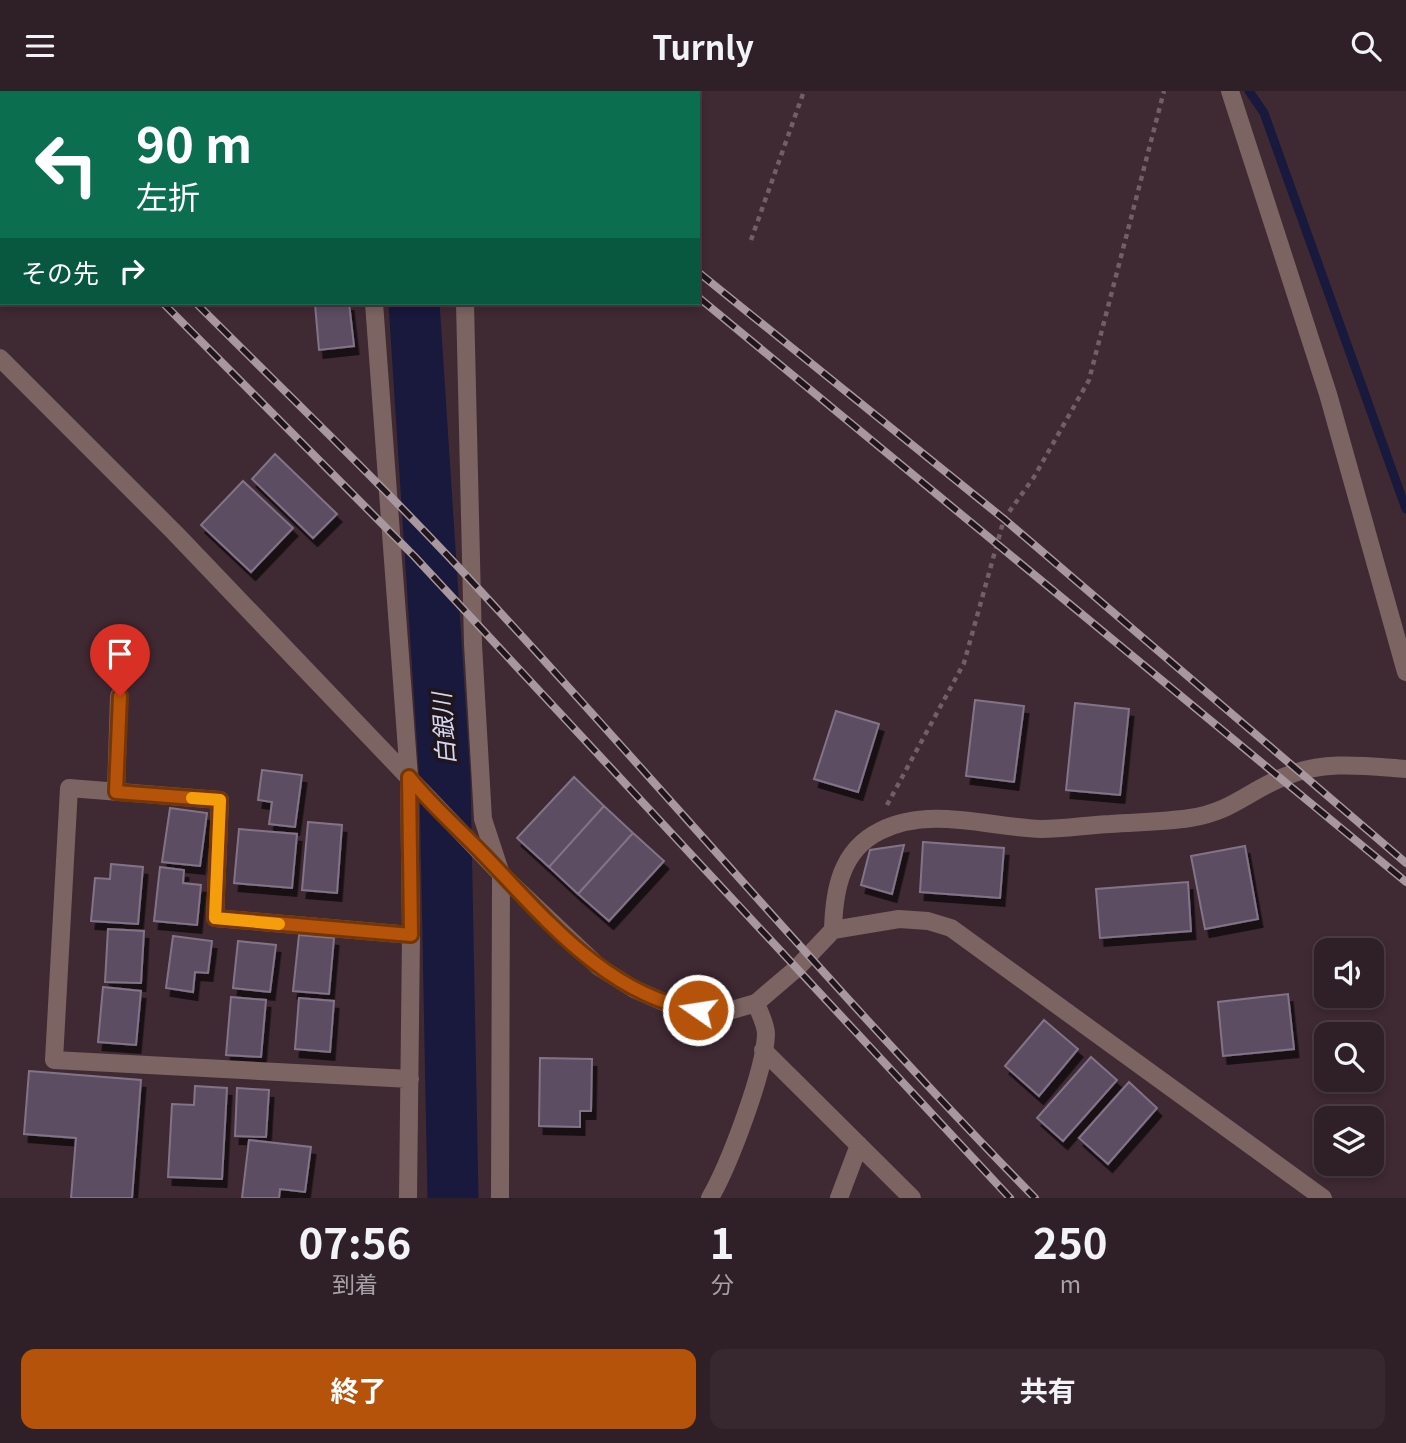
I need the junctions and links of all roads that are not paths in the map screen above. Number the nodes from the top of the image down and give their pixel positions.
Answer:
1 (1230, 91) edge
2 (374, 305) edge
3 (465, 305) edge
4 (0, 358) edge
5 (1406, 671) edge
6 (120, 696) dead end
7 (1406, 769) edge
8 (409, 777) junction
9 (116, 792) junction
10 (501, 874) junction
11 (833, 930) junction
12 (411, 935) junction
13 (755, 1003) junction
14 (762, 1050) junction
15 (410, 1079) junction
16 (859, 1145) junction
17 (408, 1198) edge
18 (500, 1198) edge
19 (710, 1198) edge
20 (839, 1198) edge
21 (912, 1198) edge
22 (1322, 1198) edge

1 - 5 street
2 - 8 street
3 - 10 street
4 - 8 street
6 - 9 street
7 - 11 street
8 - 10 street
8 - 12 street
9 - 12 street
9 - 15 street
10 - 13 street
10 - 18 street
11 - 13 street
11 - 22 street
12 - 15 street
13 - 14 street
14 - 16 street
14 - 19 street
15 - 17 street
16 - 20 street
16 - 21 street

